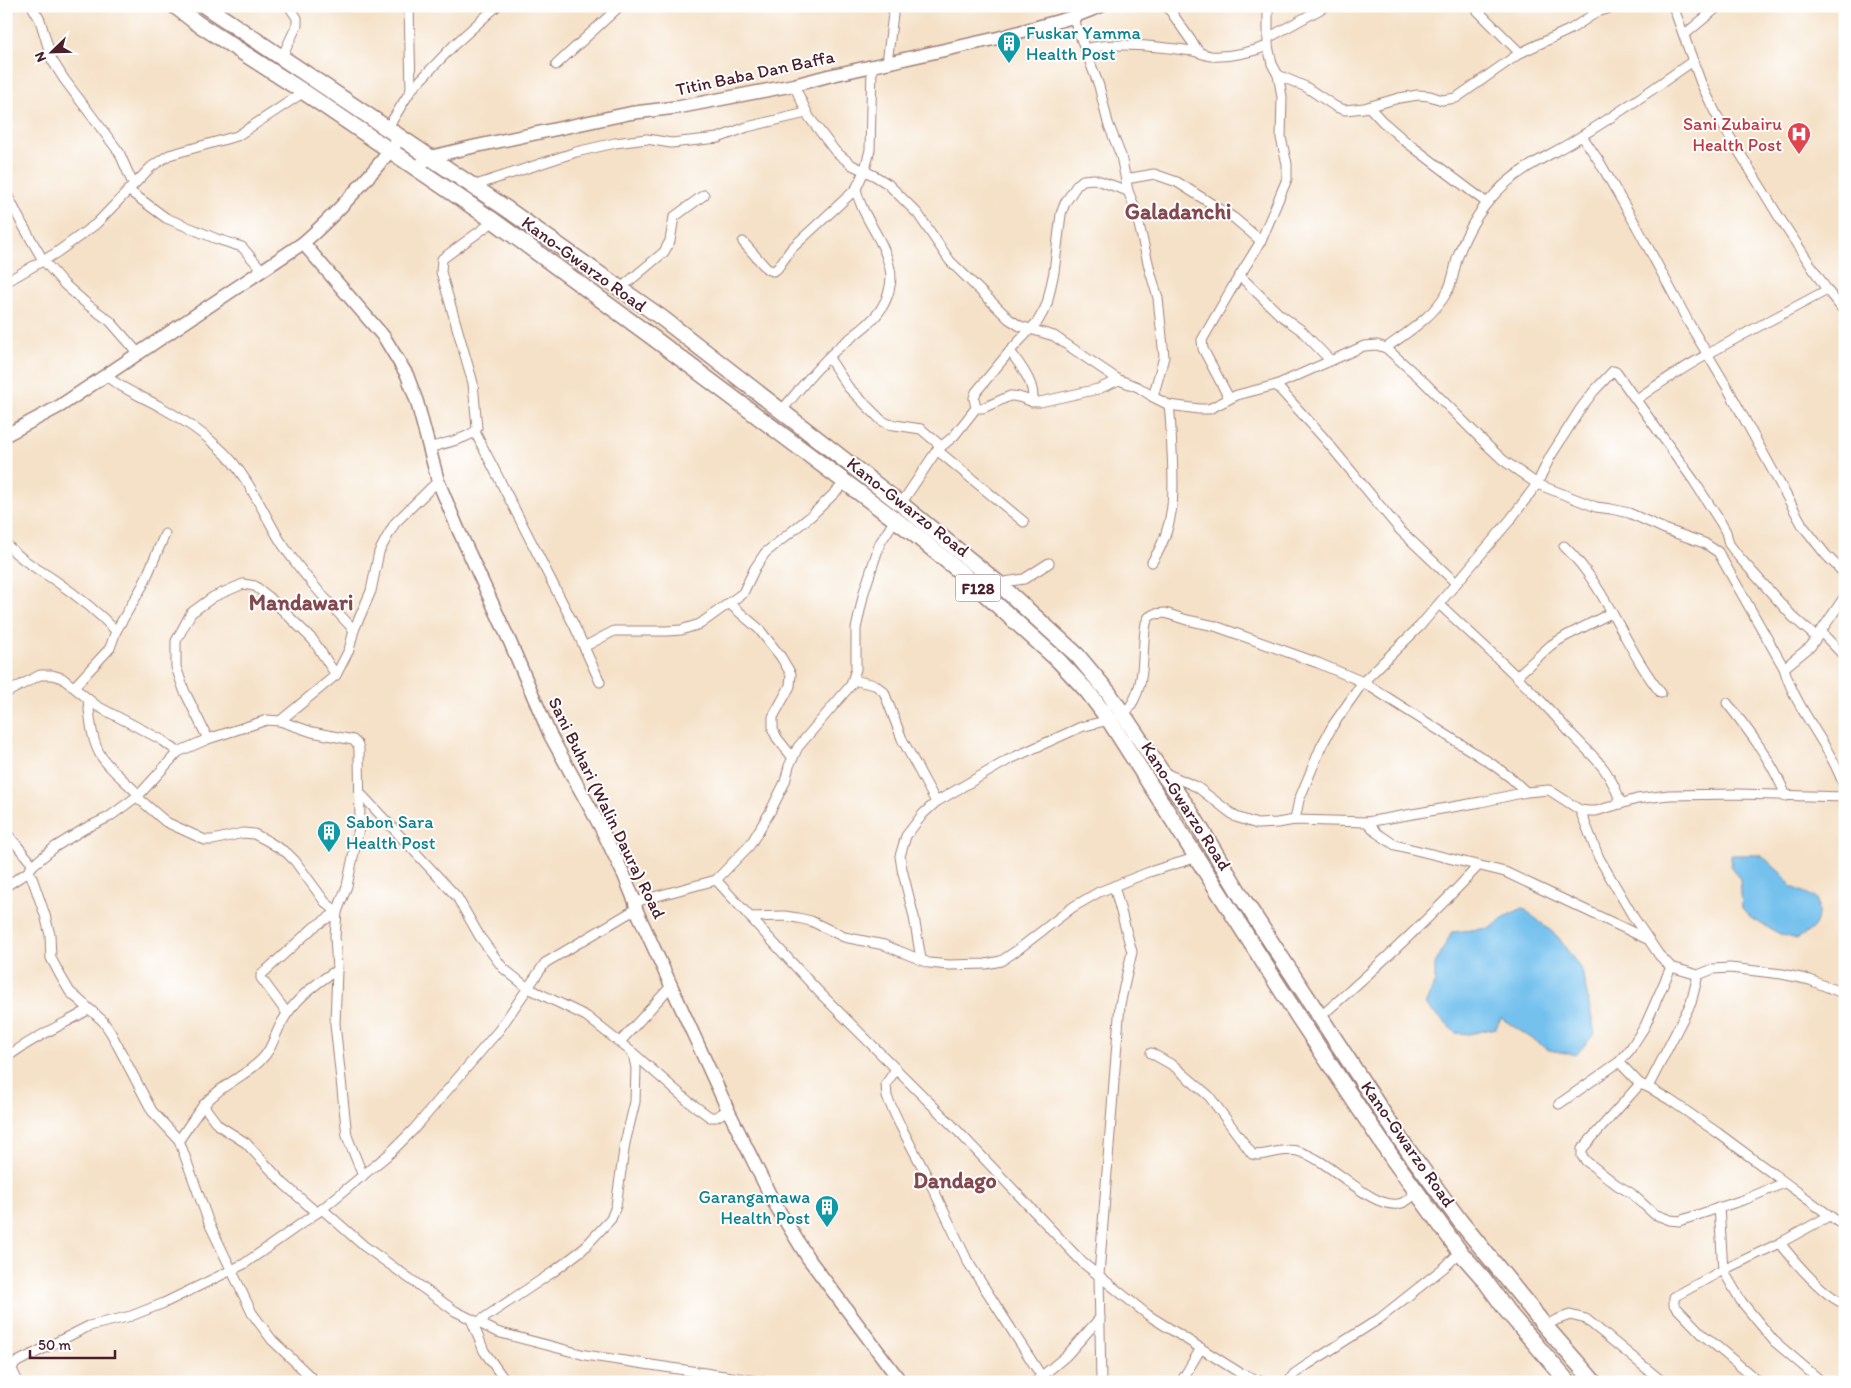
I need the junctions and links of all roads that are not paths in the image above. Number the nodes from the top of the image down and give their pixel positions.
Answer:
1 (32, 6) edge
2 (175, 6) edge
3 (205, 6) edge
4 (289, 6) edge
5 (410, 6) edge
6 (497, 6) edge
7 (620, 6) edge
8 (894, 6) edge
9 (1167, 6) edge
10 (1268, 6) edge
11 (1326, 6) edge
12 (1473, 6) edge
13 (1617, 6) edge
14 (1673, 6) edge
15 (1719, 6) edge
16 (1094, 8) edge
17 (1073, 17) junction
18 (1684, 35) junction
19 (1268, 42) junction
20 (1086, 49) junction
21 (1199, 52) junction
22 (1520, 53) junction
23 (282, 57) junction
24 (1693, 61) junction
25 (887, 63) junction
26 (556, 65) dead end
27 (872, 66) junction
28 (1278, 75) junction
29 (794, 85) junction
30 (411, 90) junction
31 (304, 92) junction
32 (1369, 107) junction
33 (806, 113) junction
34 (387, 129) junction
35 (1582, 136) junction
36 (401, 137) junction
37 (390, 151) junction
38 (430, 157) junction
39 (416, 168) junction
40 (864, 171) junction
41 (1126, 179) junction
42 (473, 186) junction
43 (130, 187) junction
44 (856, 189) junction
45 (1128, 191) junction
46 (6, 192) edge
47 (704, 195) dead end
48 (1487, 203) junction
49 (494, 221) junction
50 (1262, 241) junction
51 (743, 242) dead end
52 (303, 243) junction
53 (43, 260) junction
54 (262, 270) junction
55 (1240, 276) junction
56 (6, 282) edge
57 (621, 288) junction
58 (1827, 290) junction
59 (1845, 312) edge
60 (1029, 329) junction
61 (695, 343) junction
62 (1386, 348) junction
63 (1010, 351) junction
64 (139, 354) junction
65 (1707, 354) junction
66 (829, 358) junction
67 (1330, 360) junction
68 (683, 361) junction
69 (106, 376) junction
70 (1119, 380) junction
71 (1276, 386) junction
72 (1153, 397) junction
73 (1228, 398) junction
74 (1637, 399) junction
75 (1032, 402) junction
76 (1169, 405) junction
77 (976, 408) junction
78 (782, 410) junction
79 (475, 432) junction
80 (6, 435) edge
81 (429, 448) junction
82 (940, 448) junction
83 (438, 480) junction
84 (846, 482) junction
85 (1537, 484) junction
86 (901, 504) junction
87 (895, 520) junction
88 (1024, 522) dead end
89 (165, 534) dead end
90 (6, 544) edge
91 (1729, 544) junction
92 (1564, 546) dead end
93 (1718, 552) junction
94 (1152, 562) dead end
95 (1049, 563) dead end
96 (1844, 572) edge
97 (998, 583) junction
98 (1456, 583) junction
99 (1845, 596) edge
100 (730, 604) junction
101 (1438, 604) junction
102 (1611, 613) junction
103 (354, 630) junction
104 (116, 631) junction
105 (1818, 634) junction
106 (584, 647) junction
107 (1845, 657) edge
108 (1784, 668) junction
109 (336, 674) junction
110 (1517, 676) junction
111 (853, 680) junction
112 (600, 682) dead end
113 (1363, 682) junction
114 (74, 687) junction
115 (6, 693) edge
116 (1661, 693) dead end
117 (88, 699) junction
118 (1727, 703) dead end
119 (1124, 715) junction
120 (1109, 720) junction
121 (280, 721) junction
122 (208, 739) junction
123 (178, 752) junction
124 (793, 758) junction
125 (1160, 771) junction
126 (1845, 788) edge
127 (1526, 792) junction
128 (360, 793) junction
129 (1178, 794) junction
130 (138, 796) junction
131 (1786, 796) junction
132 (1845, 797) edge
133 (936, 802) junction
134 (1164, 804) junction
135 (1621, 804) junction
136 (1580, 810) junction
137 (1295, 820) junction
138 (1367, 822) junction
139 (6, 832) edge
140 (1198, 857) junction
141 (1478, 866) junction
142 (31, 868) junction
143 (716, 880) junction
144 (6, 886) edge
145 (1114, 886) junction
146 (636, 905) junction
147 (337, 912) junction
148 (750, 917) junction
149 (1648, 940) junction
150 (921, 958) junction
151 (1671, 967) junction
152 (337, 970) junction
153 (1698, 975) junction
154 (672, 985) junction
155 (528, 988) junction
156 (1845, 994) edge
157 (88, 1010) junction
158 (287, 1013) junction
159 (1320, 1017) junction
160 (620, 1042) junction
161 (633, 1053) junction
162 (1151, 1053) dead end
163 (6, 1058) edge
164 (1619, 1062) junction
165 (896, 1069) junction
166 (1644, 1085) junction
167 (1559, 1104) dead end
168 (203, 1105) junction
169 (728, 1110) junction
170 (179, 1140) junction
171 (363, 1176) junction
172 (1784, 1183) junction
173 (1417, 1192) junction
174 (1719, 1208) junction
175 (319, 1211) junction
176 (1829, 1216) junction
177 (1845, 1227) edge
178 (1780, 1243) junction
179 (1460, 1252) junction
180 (1723, 1270) junction
181 (231, 1271) junction
182 (1099, 1276) junction
183 (1845, 1304) edge
184 (1100, 1318) junction
185 (474, 1320) junction
186 (1545, 1326) junction
187 (1201, 1348) junction
188 (9, 1370) edge
189 (1039, 1379) edge
190 (18, 1382) edge
191 (316, 1382) edge
192 (506, 1382) edge
193 (764, 1382) edge
194 (901, 1382) edge
195 (1101, 1382) edge
196 (1181, 1382) edge
197 (1263, 1382) edge
198 (1288, 1382) edge
199 (1568, 1382) edge
200 (1594, 1382) edge
201 (1663, 1382) edge
202 (1759, 1382) edge
203 (1822, 1382) edge

1 - 43 street
2 - 31 main road, Kano-Gwarzo Road / F128
3 - 23 main road, Kano-Gwarzo Road / F128
4 - 23 street
5 - 30 street
6 - 30 street
7 - 26 street
8 - 25 street
9 - 21 street
10 - 19 street
11 - 19 street
12 - 22 street
13 - 22 street
14 - 18 street
15 - 18 street
16 - 17 street, Titin Baba Dan Baffa
17 - 20 street
17 - 25 street, Titin Baba Dan Baffa
18 - 24 street
19 - 21 street
19 - 28 street
20 - 21 street
20 - 41 street
22 - 32 street
23 - 34 main road, Kano-Gwarzo Road / F128
24 - 35 street
24 - 58 street
25 - 27 street, Titin Baba Dan Baffa
27 - 29 street, Titin Baba Dan Baffa
27 - 40 street
28 - 32 street
28 - 50 street
29 - 33 street
29 - 38 street, Titin Baba Dan Baffa
30 - 34 street
31 - 37 main road, Kano-Gwarzo Road / F128
31 - 43 street
32 - 48 street
33 - 40 street
33 - 42 street
34 - 36 main road, Kano-Gwarzo Road / F128
35 - 48 street
35 - 65 street
36 - 37 street
36 - 38 main road, Kano-Gwarzo Road / F128
37 - 39 main road, Kano-Gwarzo Road / F128
37 - 52 street
38 - 39 street, Titin Baba Dan Baffa
38 - 42 main road, Kano-Gwarzo Road / F128
39 - 49 main road, Kano-Gwarzo Road / F128
40 - 44 street
40 - 60 street
41 - 45 street
41 - 50 street
42 - 57 main road, Kano-Gwarzo Road / F128
43 - 53 street
43 - 54 street
44 - 51 street
44 - 66 street
45 - 60 street
45 - 72 street
46 - 53 street
47 - 57 street
48 - 62 street
49 - 68 main road, Kano-Gwarzo Road / F128
49 - 79 street
50 - 55 street
52 - 54 street
52 - 81 street, Sani Buhari (Walin Daura) Road
53 - 56 street
53 - 64 street
54 - 64 street
55 - 67 street
55 - 73 street
57 - 61 main road, Kano-Gwarzo Road / F128
58 - 59 street
58 - 65 street
60 - 63 street
60 - 70 street
61 - 68 main road
61 - 78 main road, Kano-Gwarzo Road / F128
62 - 67 street
62 - 85 street
63 - 75 street
63 - 77 street
64 - 69 street
65 - 74 street
65 - 96 street
66 - 78 street
66 - 82 street
67 - 71 street
68 - 84 main road, Kano-Gwarzo Road / F128
69 - 80 street
69 - 103 street
70 - 72 street
70 - 75 street
71 - 73 street
71 - 98 street
72 - 76 street
73 - 76 street
74 - 85 street
74 - 91 street
75 - 77 street
76 - 94 street
77 - 82 street
78 - 86 main road, Kano-Gwarzo Road / F128
79 - 81 street
79 - 106 street
81 - 83 street, Sani Buhari (Walin Daura) Road
82 - 86 street
82 - 88 street
83 - 103 street
83 - 146 street, Sani Buhari (Walin Daura) Road
84 - 87 main road, Kano-Gwarzo Road / F128
84 - 100 street
85 - 93 street
85 - 98 street
86 - 97 main road, Kano-Gwarzo Road / F128
87 - 111 street
87 - 120 main road, Kano-Gwarzo Road / F128
89 - 104 street
90 - 104 street
91 - 93 street
91 - 105 street
92 - 102 street
93 - 108 street
95 - 97 street
97 - 119 main road, Kano-Gwarzo Road / F128
98 - 101 street
99 - 105 street
100 - 106 street
100 - 124 street
101 - 110 street
101 - 113 street
102 - 110 street
102 - 116 street
103 - 109 street
104 - 114 street
105 - 107 street
105 - 108 street
106 - 112 street
108 - 126 street
109 - 121 street
109 - 122 street
110 - 135 street
111 - 124 street
111 - 133 street
113 - 119 street
113 - 127 street
113 - 137 street
114 - 115 street
114 - 117 street
117 - 123 street
117 - 130 street
118 - 131 street
119 - 125 main road, Kano-Gwarzo Road / F128
120 - 133 street
120 - 134 main road, Kano-Gwarzo Road / F128
121 - 122 street
121 - 128 street
122 - 123 street
123 - 130 street
124 - 143 street
125 - 129 main road, Kano-Gwarzo Road / F128
125 - 137 street
127 - 136 street
127 - 138 street
128 - 147 street
128 - 155 street
129 - 134 main road
129 - 159 main road, Kano-Gwarzo Road / F128
130 - 142 street
130 - 147 street
131 - 132 street
131 - 135 street
133 - 150 street
134 - 140 main road, Kano-Gwarzo Road / F128
135 - 136 street
136 - 149 street
137 - 138 street
138 - 141 street
139 - 142 street
140 - 145 street
140 - 173 main road, Kano-Gwarzo Road / F128
141 - 149 street
141 - 159 street
142 - 144 street
142 - 157 street
143 - 146 street
143 - 148 street
145 - 150 street
145 - 182 street
146 - 154 street, Sani Buhari (Walin Daura) Road
146 - 155 street
147 - 152 street
147 - 158 street
148 - 150 street
148 - 165 street
149 - 151 street
151 - 153 street
151 - 164 street
152 - 158 street
152 - 171 street
153 - 156 street
153 - 166 street
154 - 160 street
154 - 169 street, Sani Buhari (Walin Daura) Road
155 - 160 street
155 - 171 street
157 - 163 street
157 - 170 street
158 - 168 street
159 - 186 main road, Kano-Gwarzo Road / F128
160 - 161 street
161 - 169 street
161 - 185 street
162 - 173 street
164 - 166 street
164 - 167 street
165 - 182 street
165 - 189 street
166 - 172 street
166 - 174 street
168 - 170 street
168 - 175 street
169 - 194 street, Sani Buhari (Walin Daura) Road
170 - 181 street
171 - 175 street
172 - 174 street
172 - 176 street
173 - 179 main road, Kano-Gwarzo Road / F128
174 - 180 street
175 - 181 street
175 - 185 street
176 - 177 street
176 - 178 street
178 - 180 street
178 - 183 street
179 - 198 street
179 - 199 main road, Kano-Gwarzo Road / F128
180 - 202 street
180 - 203 street
181 - 188 street
181 - 191 street
182 - 184 street
182 - 187 street
184 - 189 street
184 - 195 street
185 - 192 street
185 - 193 street
186 - 200 main road, Kano-Gwarzo Road / F128
186 - 201 street
187 - 196 street
187 - 197 street
188 - 190 street

